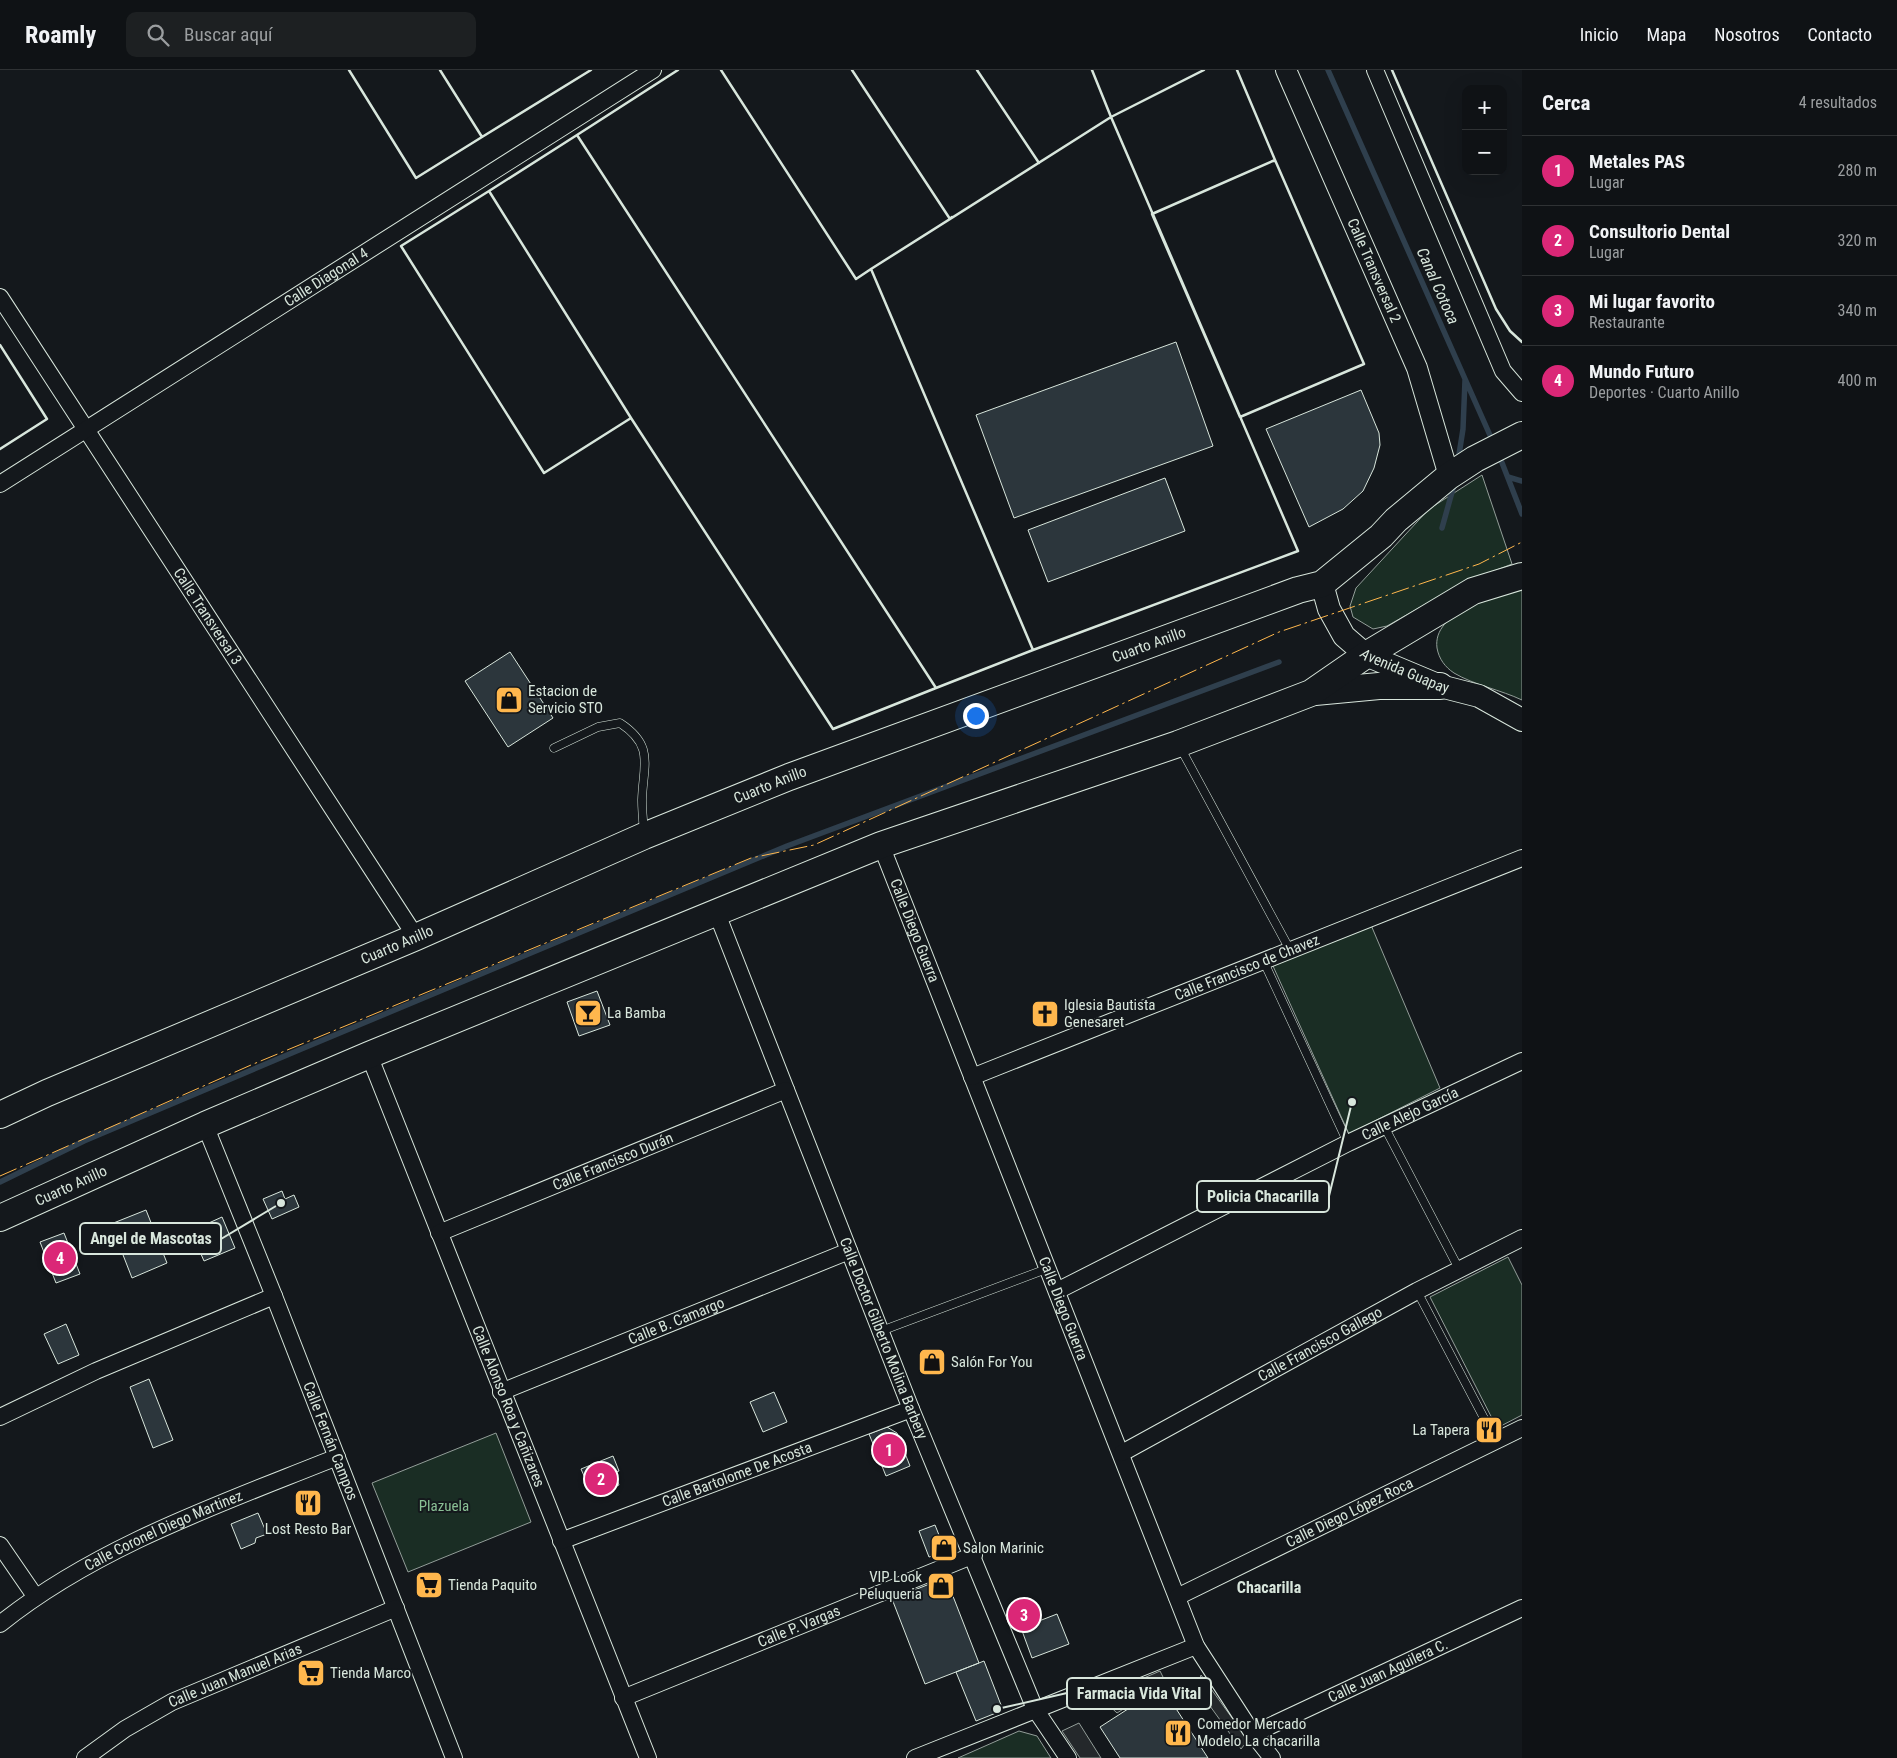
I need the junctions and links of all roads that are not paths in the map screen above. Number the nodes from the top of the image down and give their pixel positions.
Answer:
1 (653, 70) edge
2 (1286, 70) edge
3 (1375, 70) edge
4 (0, 297) edge
5 (1522, 393) edge
6 (86, 428) junction
7 (1522, 436) edge
8 (1449, 476) junction
9 (0, 484) edge
10 (1519, 577) edge
11 (1322, 584) junction
12 (1366, 655) junction
13 (1440, 686) junction
14 (1311, 693) junction
15 (1522, 720) edge
16 (1178, 744) junction
17 (554, 748) dead end
18 (644, 836) junction
19 (881, 845) junction
20 (1522, 858) edge
21 (716, 911) junction
22 (416, 937) junction
23 (1290, 950) junction
24 (1264, 962) junction
25 (369, 1055) junction
26 (1522, 1061) edge
27 (972, 1077) junction
28 (786, 1090) junction
29 (0, 1115) edge
30 (204, 1125) junction
31 (1384, 1126) junction
32 (1348, 1144) junction
33 (0, 1218) edge
34 (439, 1233) junction
35 (1522, 1238) edge
36 (849, 1251) junction
37 (1049, 1268) junction
38 (1459, 1269) junction
39 (1057, 1291) junction
40 (1417, 1291) junction
41 (274, 1296) junction
42 (881, 1331) junction
43 (501, 1392) junction
44 (911, 1409) junction
45 (0, 1417) edge
46 (1522, 1428) edge
47 (1496, 1441) junction
48 (1122, 1453) junction
49 (337, 1457) junction
50 (561, 1541) junction
51 (0, 1545) edge
52 (974, 1555) junction
53 (34, 1596) junction
54 (1177, 1597) junction
55 (396, 1608) junction
56 (1522, 1608) edge
57 (0, 1624) edge
58 (1196, 1646) junction
59 (623, 1698) junction
60 (1035, 1709) junction
61 (1253, 1734) junction
62 (1267, 1757) edge
63 (85, 1758) edge
64 (454, 1758) edge
65 (648, 1758) edge
66 (915, 1758) edge
67 (1068, 1758) edge

1 - 6 street, Calle Diagonal 4
2 - 8 street, Calle Transversal 2
3 - 5 street
4 - 6 street, Calle Transversal 3
6 - 9 street, Calle Diagonal 4
6 - 22 street, Calle Transversal 3
7 - 8 highway, Cuarto Anillo
8 - 11 highway, Cuarto Anillo
10 - 12 highway, Cuarto Anillo
11 - 12 main road, Avenida Guapay
11 - 18 highway, Cuarto Anillo
12 - 13 main road, Avenida Guapay
12 - 14 highway, Cuarto Anillo
13 - 14 highway
13 - 15 main road, Avenida Guapay
14 - 16 highway, Cuarto Anillo
16 - 19 highway, Cuarto Anillo
16 - 23 lane
17 - 18 lane
18 - 22 highway, Cuarto Anillo
19 - 21 highway, Cuarto Anillo
19 - 27 street, Calle Diego Guerra
20 - 23 street, Calle Francisco de Chavez
21 - 25 highway, Cuarto Anillo
21 - 28 street, Calle Doctor Gilberto Molina Barbery
22 - 29 highway, Cuarto Anillo
23 - 24 street, Calle Francisco de Chavez
24 - 27 street, Calle Francisco de Chavez
24 - 32 lane
25 - 30 highway, Cuarto Anillo
25 - 34 street, Calle Alonso Roa y Cañizares
26 - 31 street, Calle Alejo García
27 - 37 street, Calle Diego Guerra
28 - 34 street, Calle Francisco Durán
28 - 36 street, Calle Doctor Gilberto Molina Barbery
30 - 33 highway, Cuarto Anillo
30 - 41 street, Calle Fernán Campos
31 - 32 street, Calle Alejo García
31 - 38 lane
32 - 39 street, Calle Alejo García
34 - 43 street, Calle Alonso Roa y Cañizares
35 - 38 street, Calle Francisco Gallego
36 - 42 street, Calle Doctor Gilberto Molina Barbery
36 - 43 street, Calle B. Camargo
37 - 39 street, Calle Diego Guerra
37 - 42 lane
38 - 40 street, Calle Francisco Gallego
39 - 48 street, Calle Diego Guerra
40 - 47 lane
40 - 48 street, Calle Francisco Gallego
41 - 45 street
41 - 49 street, Calle Fernán Campos
42 - 44 street, Calle Doctor Gilberto Molina Barbery
43 - 50 street, Calle Alonso Roa y Cañizares
44 - 50 street, Calle Bartolome De Acosta
44 - 52 street, Calle Doctor Gilberto Molina Barbery
46 - 47 street, Calle Diego López Roca
47 - 54 street, Calle Diego López Roca
48 - 54 street, Calle Diego Guerra
49 - 53 street, Calle Coronel Diego Martinez
49 - 55 street, Calle Fernán Campos
50 - 59 street, Calle Alonso Roa y Cañizares
51 - 53 street
52 - 59 street, Calle P. Vargas
52 - 60 street, Calle Doctor Gilberto Molina Barbery
53 - 57 street, Calle Coronel Diego Martinez
54 - 58 street, Calle Diego Guerra
55 - 63 street, Calle Juan Manuel Arias
55 - 64 street, Calle Fernán Campos
56 - 61 street, Calle Juan Aguilera C.
58 - 60 street
58 - 61 street, Calle Diego Guerra
59 - 65 street, Calle Alonso Roa y Cañizares
60 - 66 street
60 - 67 street, Calle Doctor Gilberto Molina Barbery
61 - 62 street, Calle Diego Guerra

